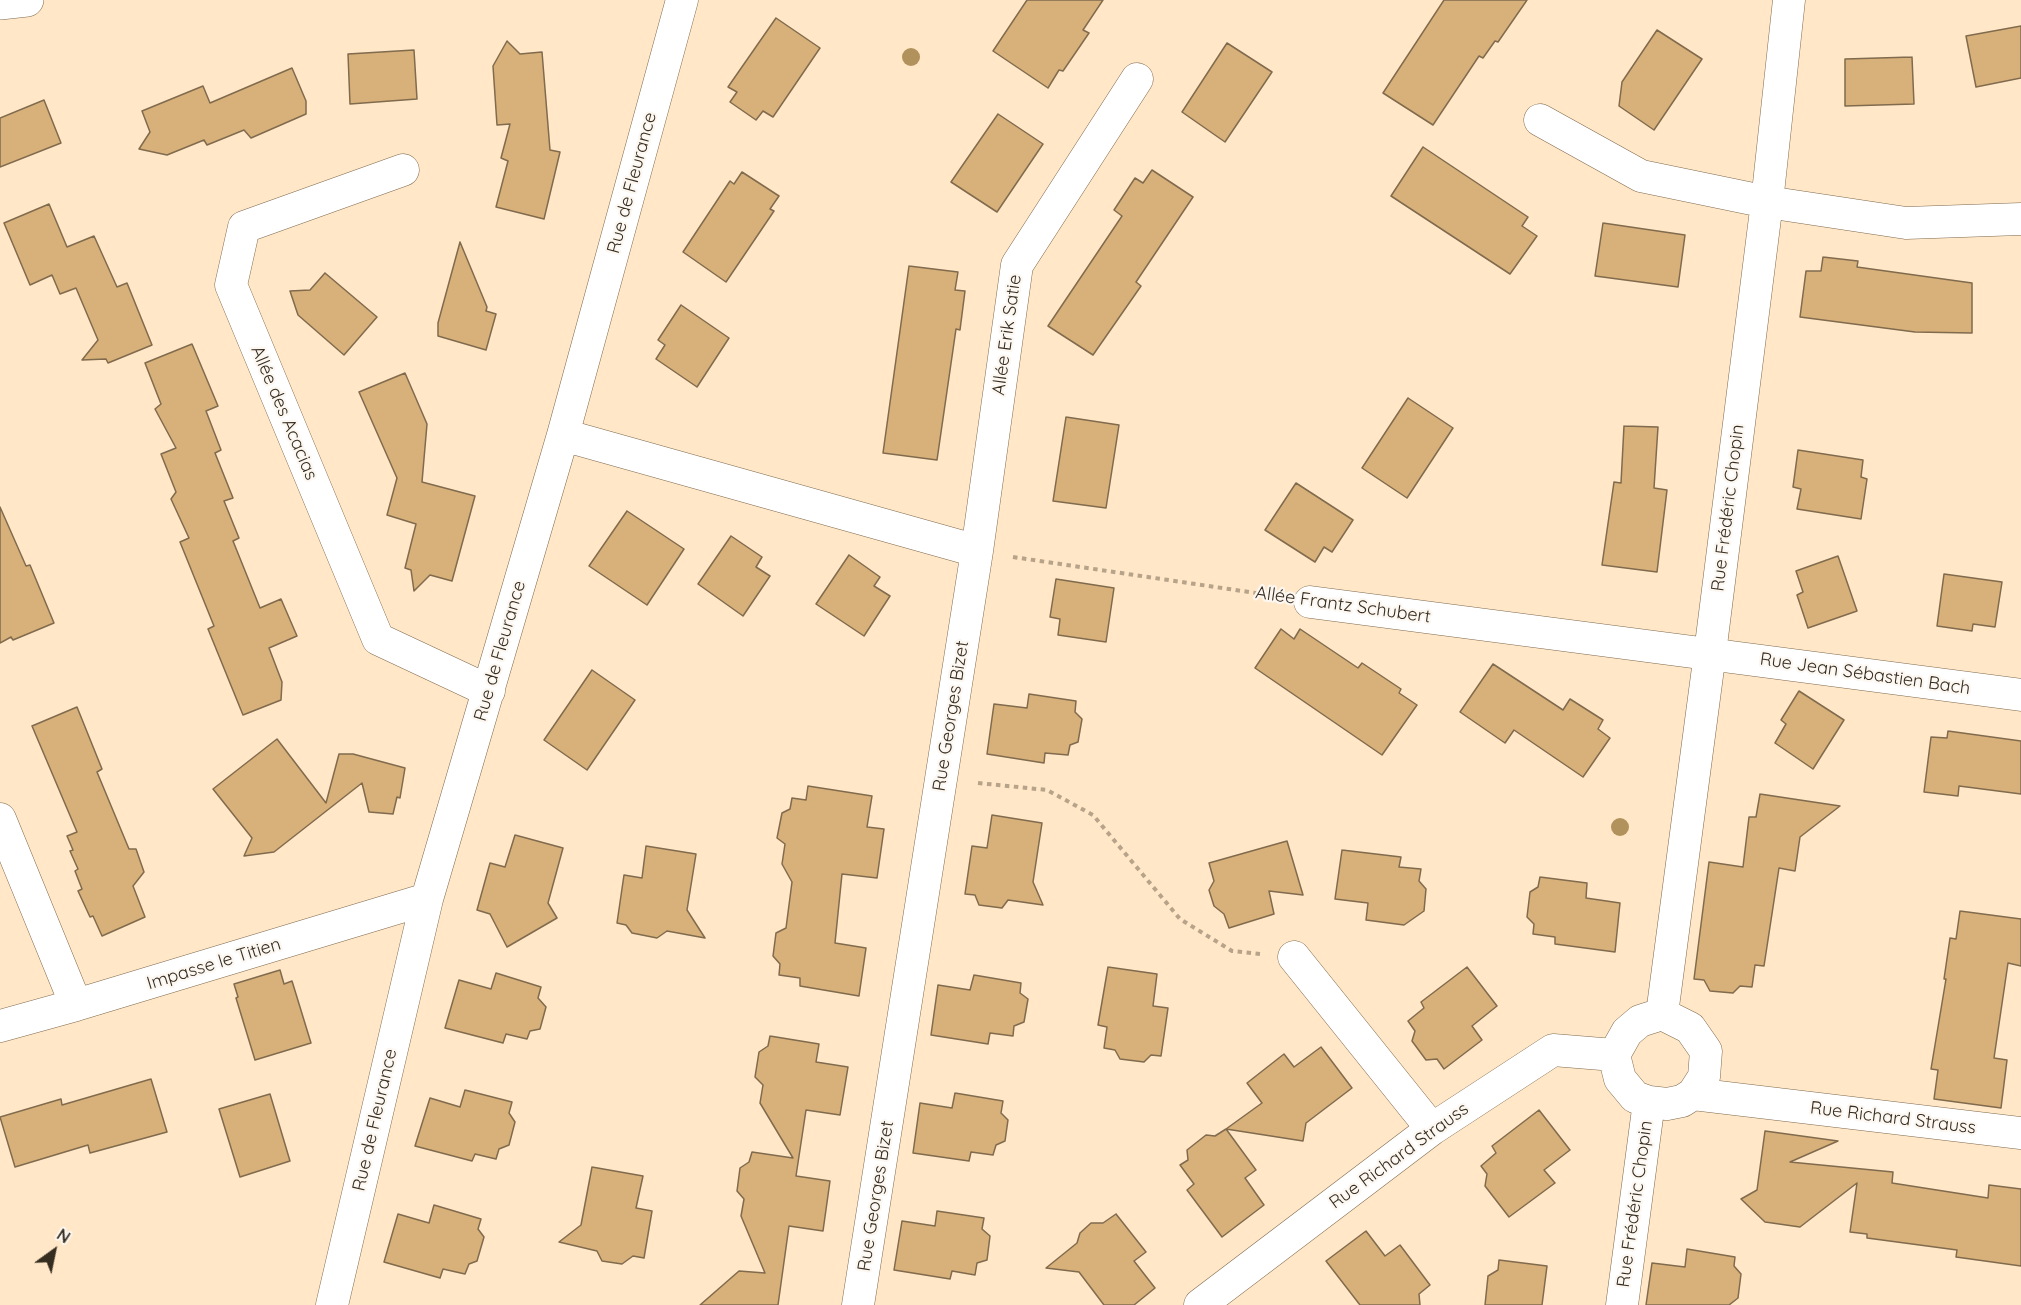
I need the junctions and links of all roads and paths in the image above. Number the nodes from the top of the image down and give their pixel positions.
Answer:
1 (27, 0) edge
2 (682, 0) edge
3 (1789, 0) edge
4 (0, 3) edge
5 (1137, 80) dead end
6 (1540, 120) dead end
7 (403, 170) dead end
8 (1767, 202) junction
9 (2021, 219) edge
10 (563, 435) junction
11 (977, 551) junction
12 (1310, 602) joint
13 (1710, 653) junction
14 (489, 691) junction
15 (2021, 695) edge
16 (941, 779) junction
17 (0, 819) edge
18 (427, 899) junction
19 (1294, 957) joint
20 (76, 1005) junction
21 (1662, 1014) junction
22 (0, 1026) edge
23 (1614, 1055) junction
24 (1693, 1094) junction
25 (1649, 1102) junction
26 (1432, 1129) junction
27 (2021, 1133) edge
28 (332, 1305) edge
29 (858, 1305) edge
30 (1200, 1305) edge
31 (1622, 1305) edge

1 - 4 street
2 - 10 street, Rue de Fleurance
3 - 8 street, Rue Frédéric Chopin
5 - 11 street, Allée Erik Satie
6 - 8 street
7 - 14 street, Allée des Acacias
8 - 9 street
8 - 13 street, Rue Frédéric Chopin
10 - 11 street
10 - 14 street, Rue de Fleurance
11 - 12 path, Allée Frantz Schubert
11 - 16 street, Rue Georges Bizet
12 - 13 street, Allée Frantz Schubert
13 - 15 street, Rue Jean Sébastien Bach
13 - 21 street, Rue Frédéric Chopin
14 - 18 street, Rue de Fleurance
16 - 19 path
16 - 29 street, Rue Georges Bizet
17 - 20 street
18 - 20 street, Impasse le Titien
18 - 28 street, Rue de Fleurance
19 - 26 street
20 - 22 street, Impasse le Titien
21 - 23 street
21 - 24 street
23 - 25 street
23 - 26 street, Rue Richard Strauss
24 - 25 street
24 - 27 street, Rue Richard Strauss
25 - 31 street, Rue Frédéric Chopin
26 - 30 street, Rue Richard Strauss

